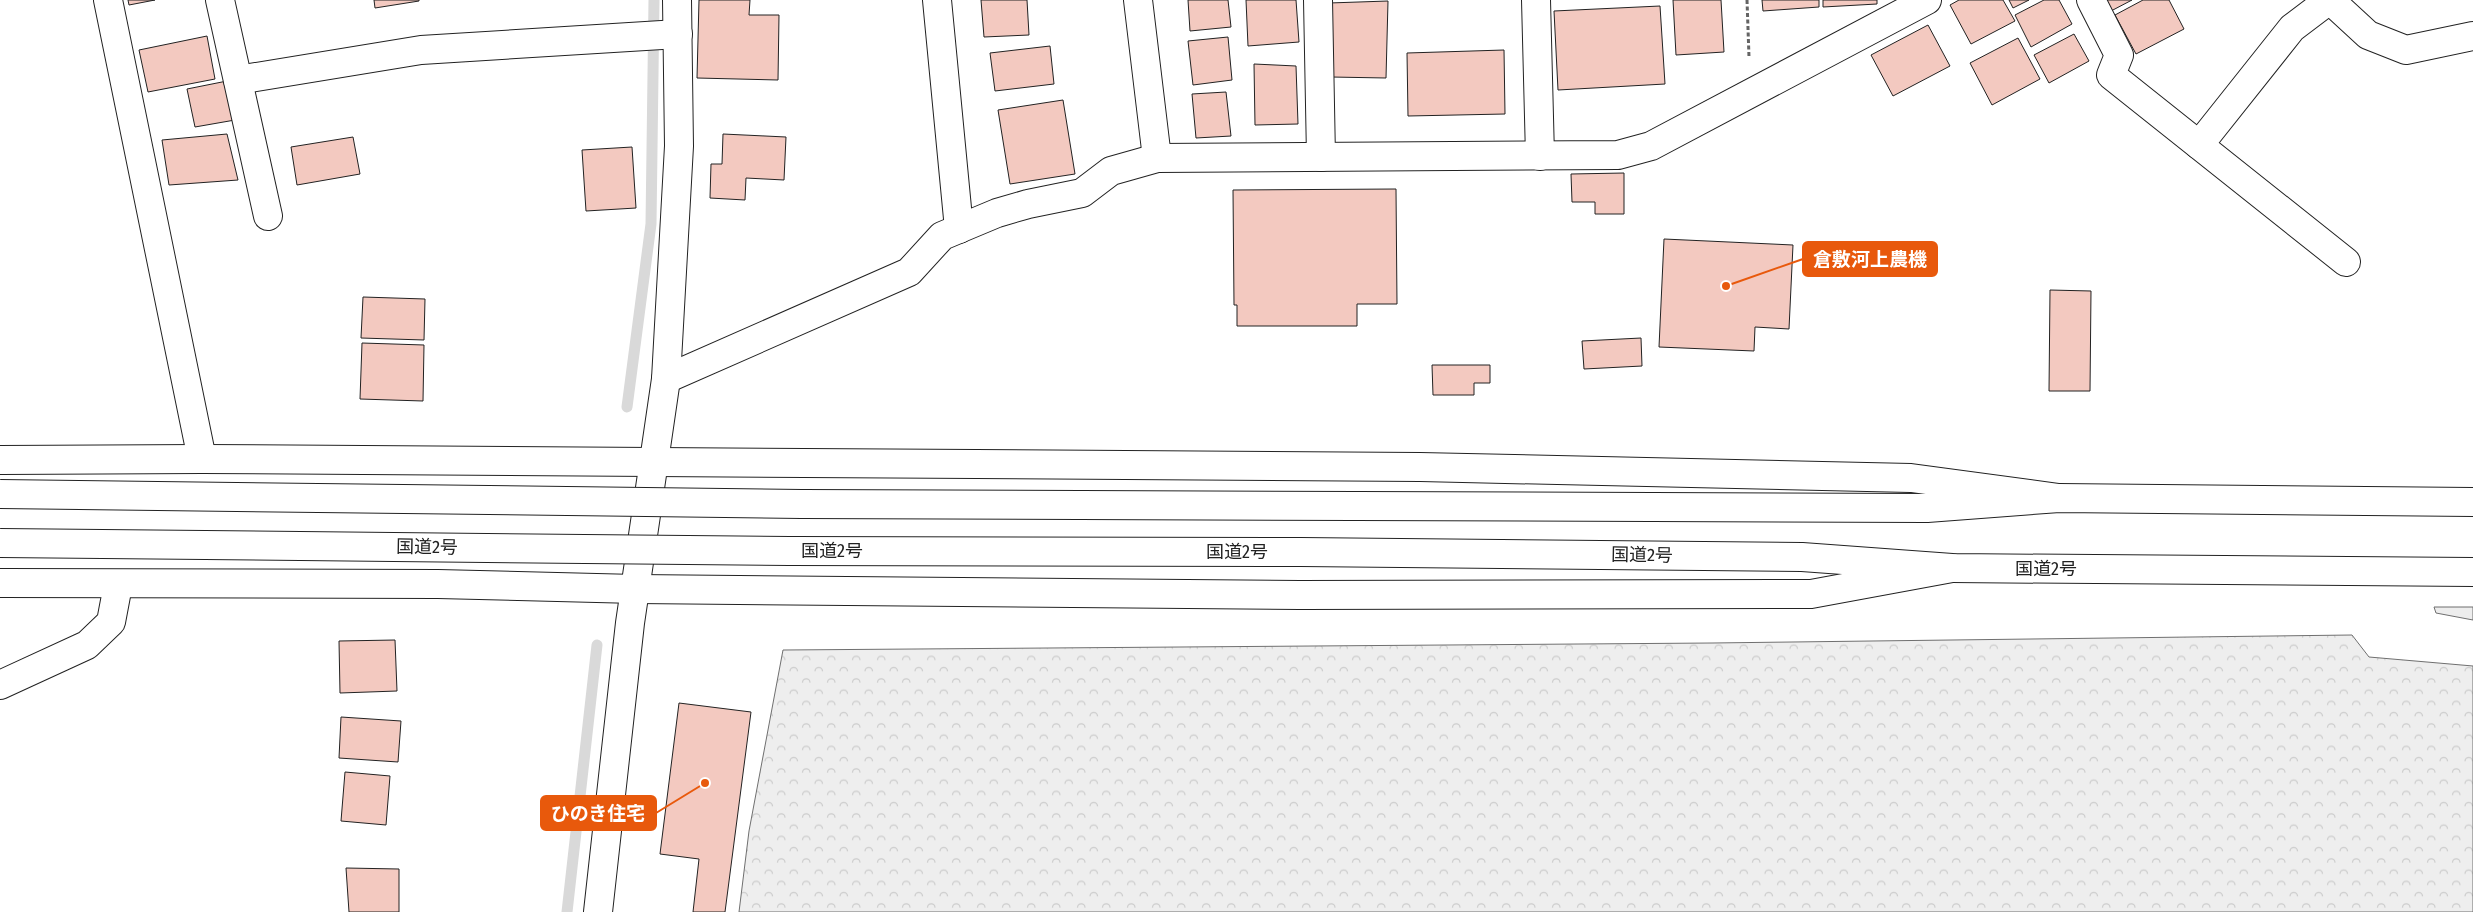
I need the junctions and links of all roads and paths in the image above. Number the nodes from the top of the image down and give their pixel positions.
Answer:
1 (108, 0) edge
2 (220, 0) edge
3 (677, 0) edge
4 (937, 0) edge
5 (1138, 0) edge
6 (1318, 0) edge
7 (1536, 0) edge
8 (1747, 0) edge
9 (1927, 0) edge
10 (2091, 0) edge
11 (2329, 0) edge
12 (661, 35) junction
13 (2473, 36) edge
14 (238, 80) junction
15 (1750, 94) junction
16 (2199, 146) junction
17 (1540, 156) junction
18 (1321, 157) junction
19 (1157, 158) junction
20 (268, 216) dead end
21 (958, 229) junction
22 (2346, 262) dead end
23 (666, 379) junction
24 (202, 459) junction
25 (0, 460) edge
26 (654, 461) junction
27 (0, 494) edge
28 (2059, 498) junction
29 (2473, 502) edge
30 (0, 543) edge
31 (1952, 568) junction
32 (2473, 572) edge
33 (0, 583) edge
34 (118, 585) junction
35 (636, 589) junction
36 (0, 685) edge
37 (598, 912) edge

1 - 24 main road
2 - 14 main road
3 - 12 main road
4 - 21 main road
5 - 19 main road
6 - 18 main road
7 - 17 main road
8 - 15 path
9 - 15 main road
10 - 16 main road
11 - 13 main road
11 - 16 main road
12 - 14 main road
12 - 23 main road
14 - 20 main road
15 - 17 main road
16 - 22 main road
17 - 18 main road
18 - 19 main road
19 - 21 main road
21 - 23 main road
23 - 26 main road
24 - 25 main road
24 - 26 main road
26 - 28 main road
26 - 35 main road
27 - 28 main road, bridge
28 - 29 main road
30 - 31 main road, 国道2号, bridge
31 - 32 main road, 国道2号
31 - 35 main road
33 - 34 main road
34 - 35 main road
34 - 36 main road
35 - 37 main road

